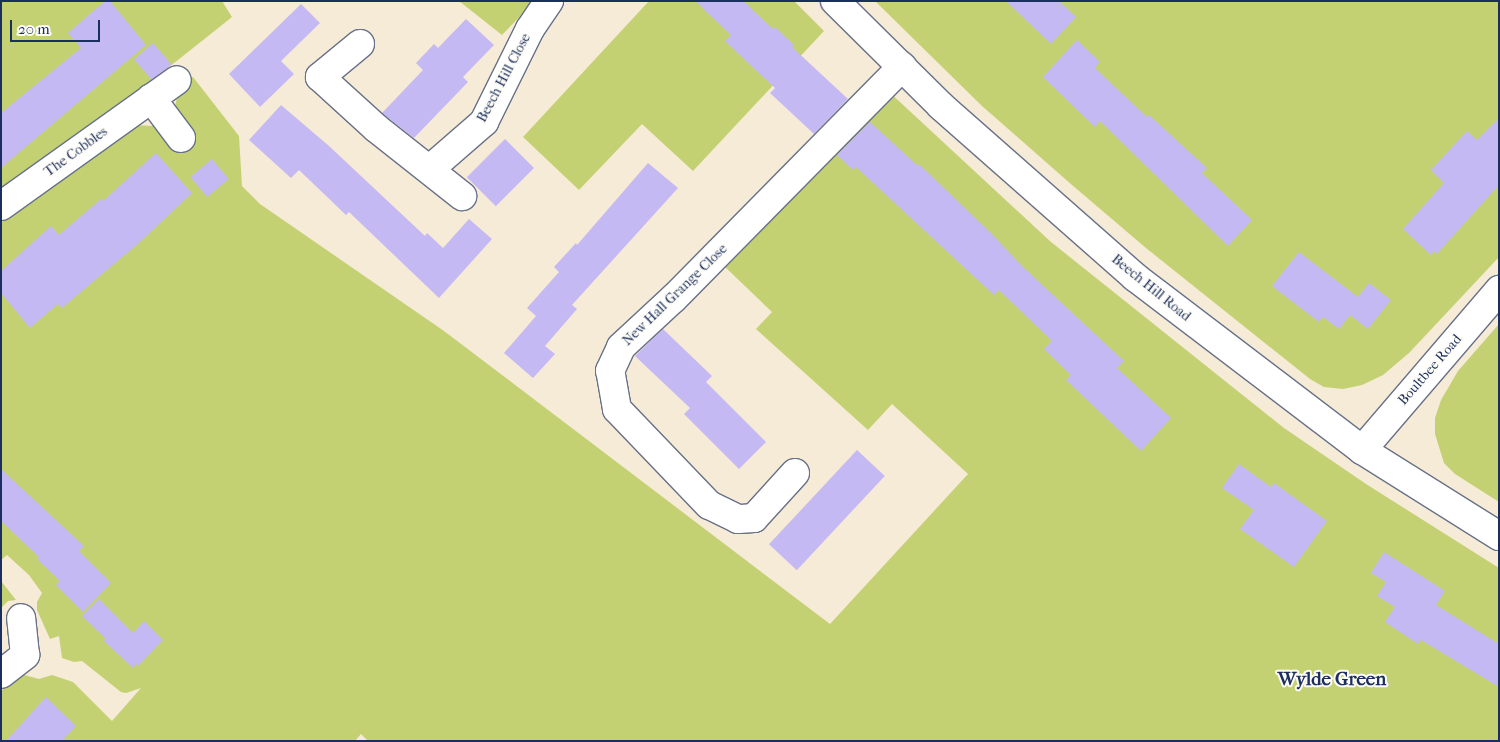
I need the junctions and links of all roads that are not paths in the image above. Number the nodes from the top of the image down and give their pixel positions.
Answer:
1 (549, 1) edge
2 (835, 1) edge
3 (360, 44) dead end
4 (902, 66) junction
5 (177, 80) dead end
6 (151, 98) junction
7 (181, 138) dead end
8 (430, 169) junction
9 (462, 196) dead end
10 (1, 206) edge
11 (1499, 290) edge
12 (1362, 450) junction
13 (795, 473) dead end
14 (1499, 536) edge
15 (21, 618) dead end
16 (1, 674) edge

1 - 8 street, Beech Hill Close
2 - 4 street, Beech Hill Road
3 - 8 street
4 - 12 street, Beech Hill Road
4 - 13 street, New Hall Grange Close
5 - 6 street, The Cobbles
6 - 7 street
6 - 10 street, The Cobbles
8 - 9 street
11 - 12 street, Boultbee Road
12 - 14 street, Beech Hill Road
15 - 16 street

